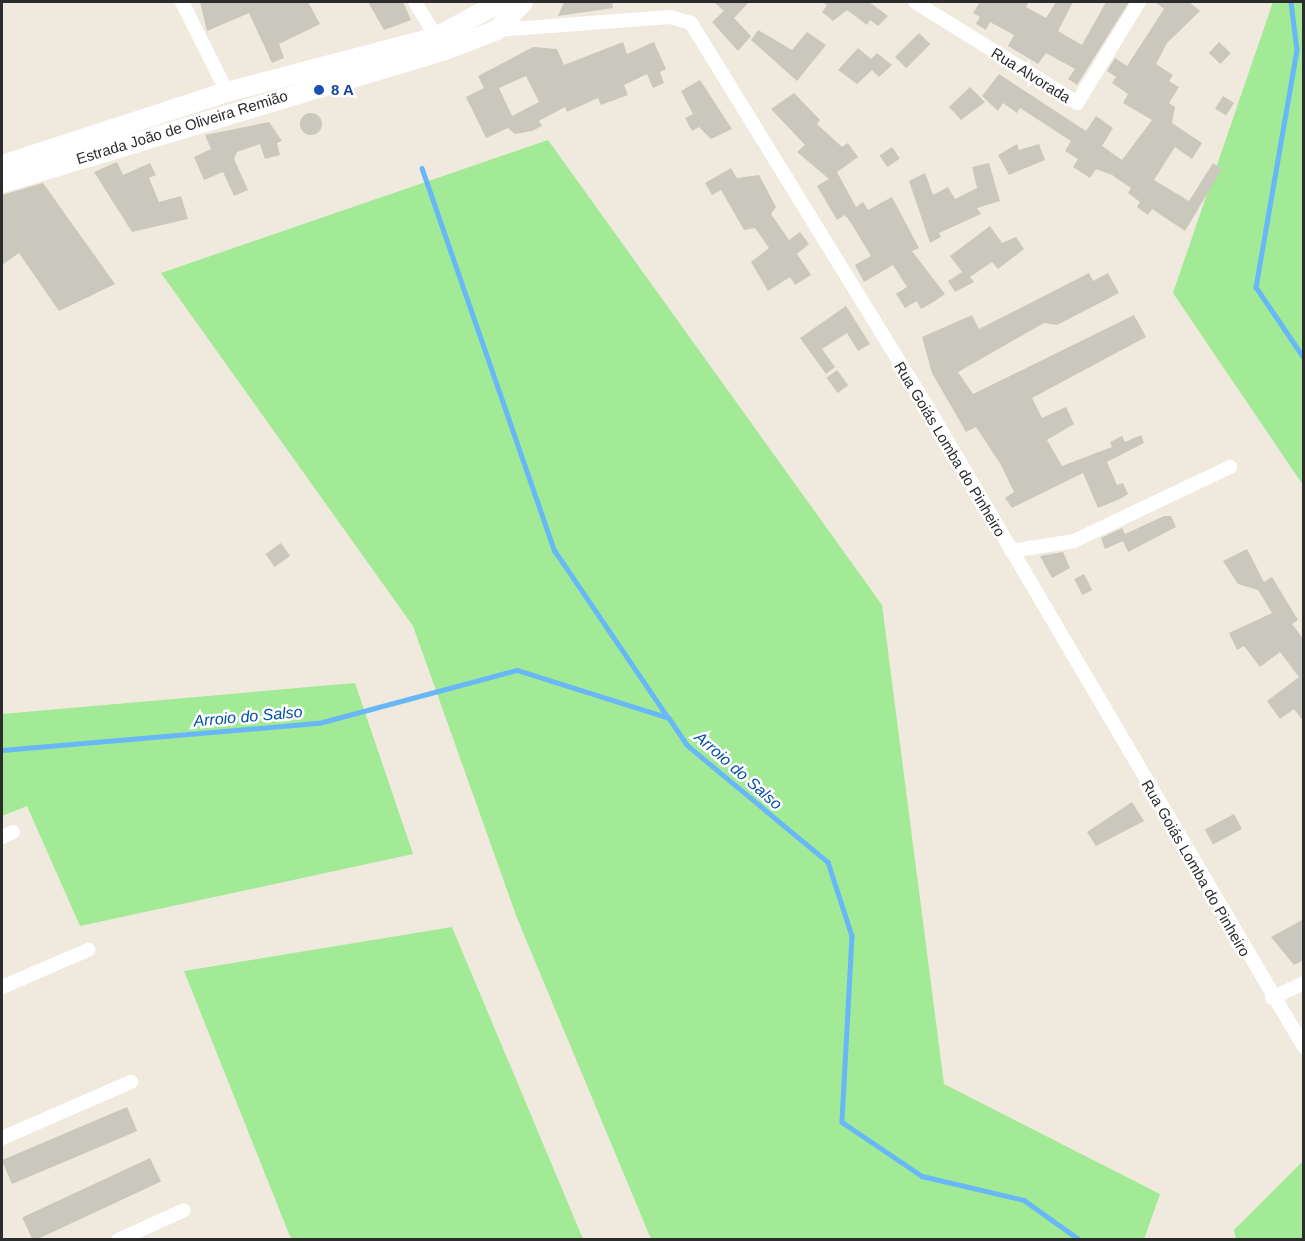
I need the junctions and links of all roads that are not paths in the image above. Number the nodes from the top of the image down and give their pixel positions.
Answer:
1 (182, 2) edge
2 (416, 2) edge
3 (501, 2) edge
4 (523, 2) edge
5 (915, 2) edge
6 (1138, 2) edge
7 (497, 30) junction
8 (436, 37) junction
9 (227, 92) junction
10 (2, 165) edge
11 (2, 183) edge
12 (1230, 467) dead end
13 (1011, 551) junction
14 (88, 950) dead end
15 (1304, 983) edge
16 (2, 987) edge
17 (1272, 998) junction
18 (1304, 1047) edge
19 (131, 1082) dead end
20 (2, 1138) edge
21 (184, 1210) dead end
22 (118, 1239) edge

1 - 9 street
2 - 8 street
3 - 8 main road, Estrada João de Oliveira Remião
4 - 7 main road, Estrada João de Oliveira Remião
5 - 6 street, Rua Alvorada
7 - 11 main road, Estrada João de Oliveira Remião
7 - 13 street, Rua Goiás Lomba do Pinheiro
8 - 9 main road, Estrada João de Oliveira Remião
9 - 10 main road, Estrada João de Oliveira Remião
12 - 13 street
13 - 17 street, Rua Goiás Lomba do Pinheiro
14 - 16 street
15 - 17 street
17 - 18 street, Rua Goiás Lomba do Pinheiro
19 - 20 street
21 - 22 street

